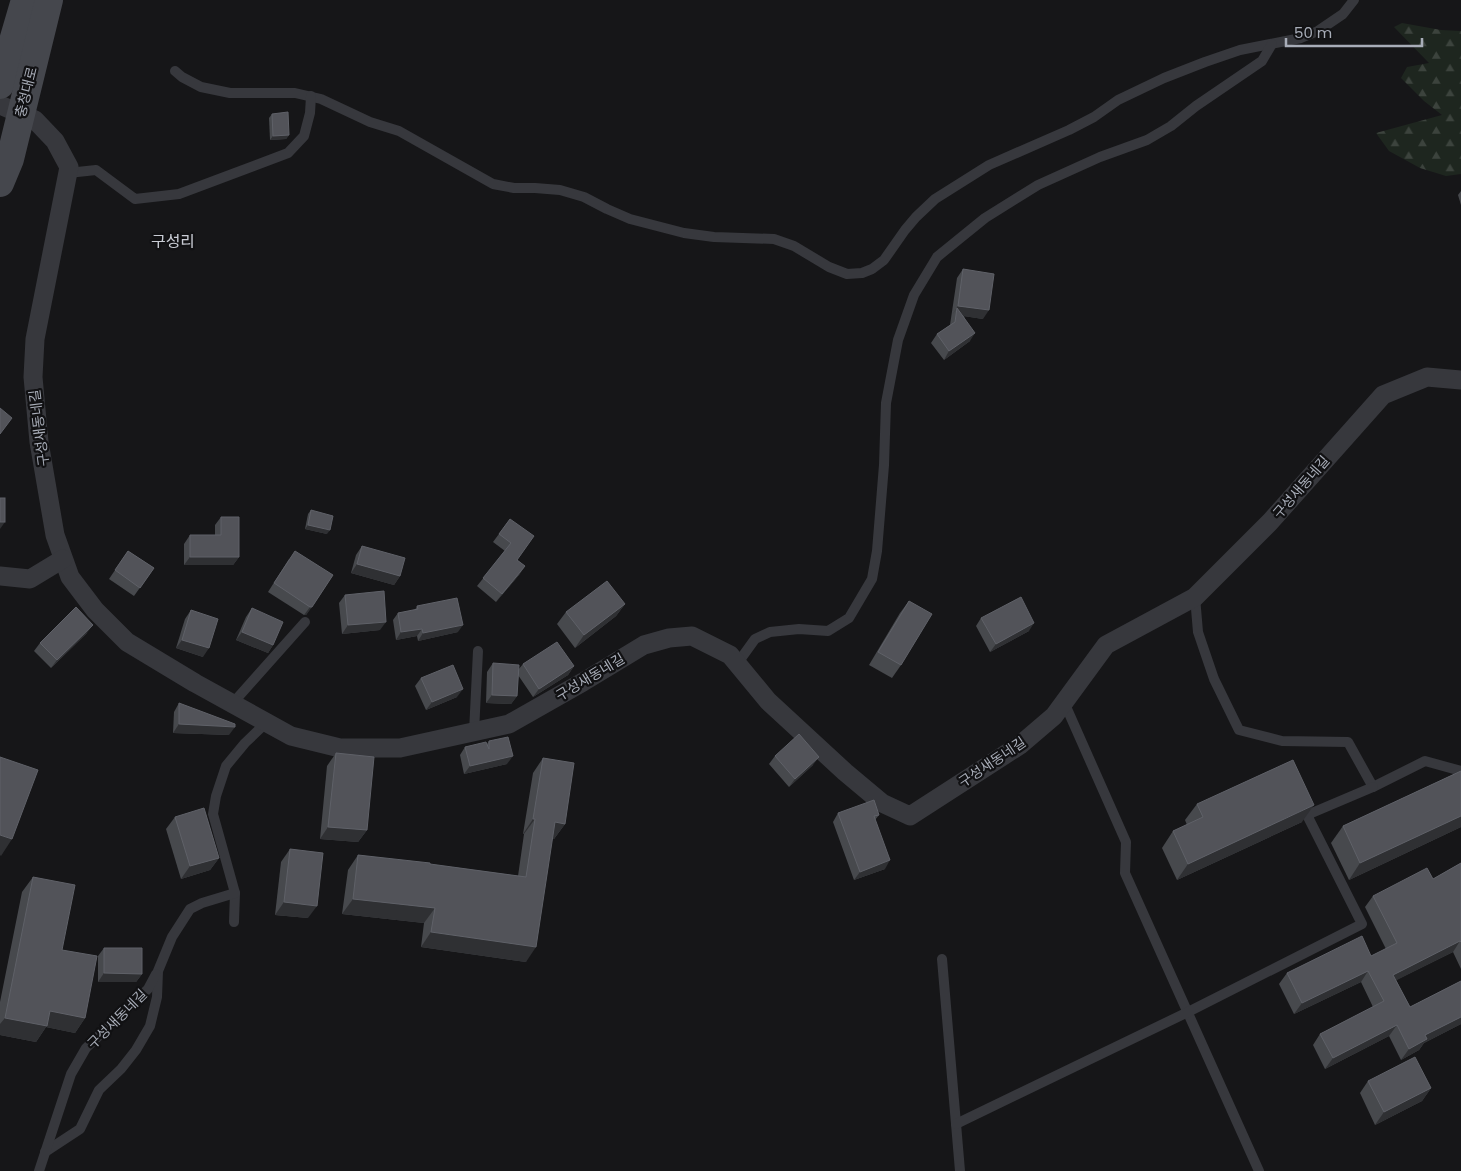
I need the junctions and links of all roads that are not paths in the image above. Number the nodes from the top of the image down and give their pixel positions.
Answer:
1 (25, 0) edge
2 (49, 0) edge
3 (1354, 0) edge
4 (1272, 44) junction
5 (175, 71) dead end
6 (0, 85) edge
7 (311, 96) junction
8 (10, 109) edge
9 (68, 173) junction
10 (0, 183) edge
11 (1461, 380) edge
12 (64, 559) junction
13 (0, 576) edge
14 (1195, 597) junction
15 (305, 622) dead end
16 (478, 651) dead end
17 (737, 664) junction
18 (1064, 702) junction
19 (232, 704) junction
20 (267, 722) junction
21 (474, 732) junction
22 (1461, 771) edge
23 (1373, 787) junction
24 (235, 893) junction
25 (234, 922) dead end
26 (942, 959) dead end
27 (158, 971) junction
28 (1188, 1012) junction
29 (956, 1124) junction
30 (45, 1152) junction
31 (39, 1171) edge
32 (960, 1171) edge
33 (1259, 1171) edge

1 - 6 main road, 충청대로
2 - 8 main road, 충청대로
3 - 4 lane
4 - 7 lane
4 - 17 lane
5 - 7 lane
7 - 9 lane
8 - 9 street
8 - 10 main road, 충청대로
9 - 12 street, 구성새동네길
11 - 14 street, 구성새동네길
12 - 13 street
12 - 19 street, 구성새동네길
14 - 18 street, 구성새동네길
14 - 23 lane
15 - 19 lane
16 - 21 lane
17 - 18 street, 구성새동네길
17 - 21 street, 구성새동네길
18 - 28 lane
19 - 20 street, 구성새동네길
20 - 21 street, 구성새동네길
20 - 24 lane
22 - 23 lane
23 - 28 lane
24 - 25 lane
24 - 27 lane, 구성새동네길
26 - 29 lane
27 - 30 lane, 구성새동네길
27 - 30 lane, 구성새동네길
28 - 29 lane
28 - 33 lane
29 - 32 lane
30 - 31 lane, 구성새동네길

